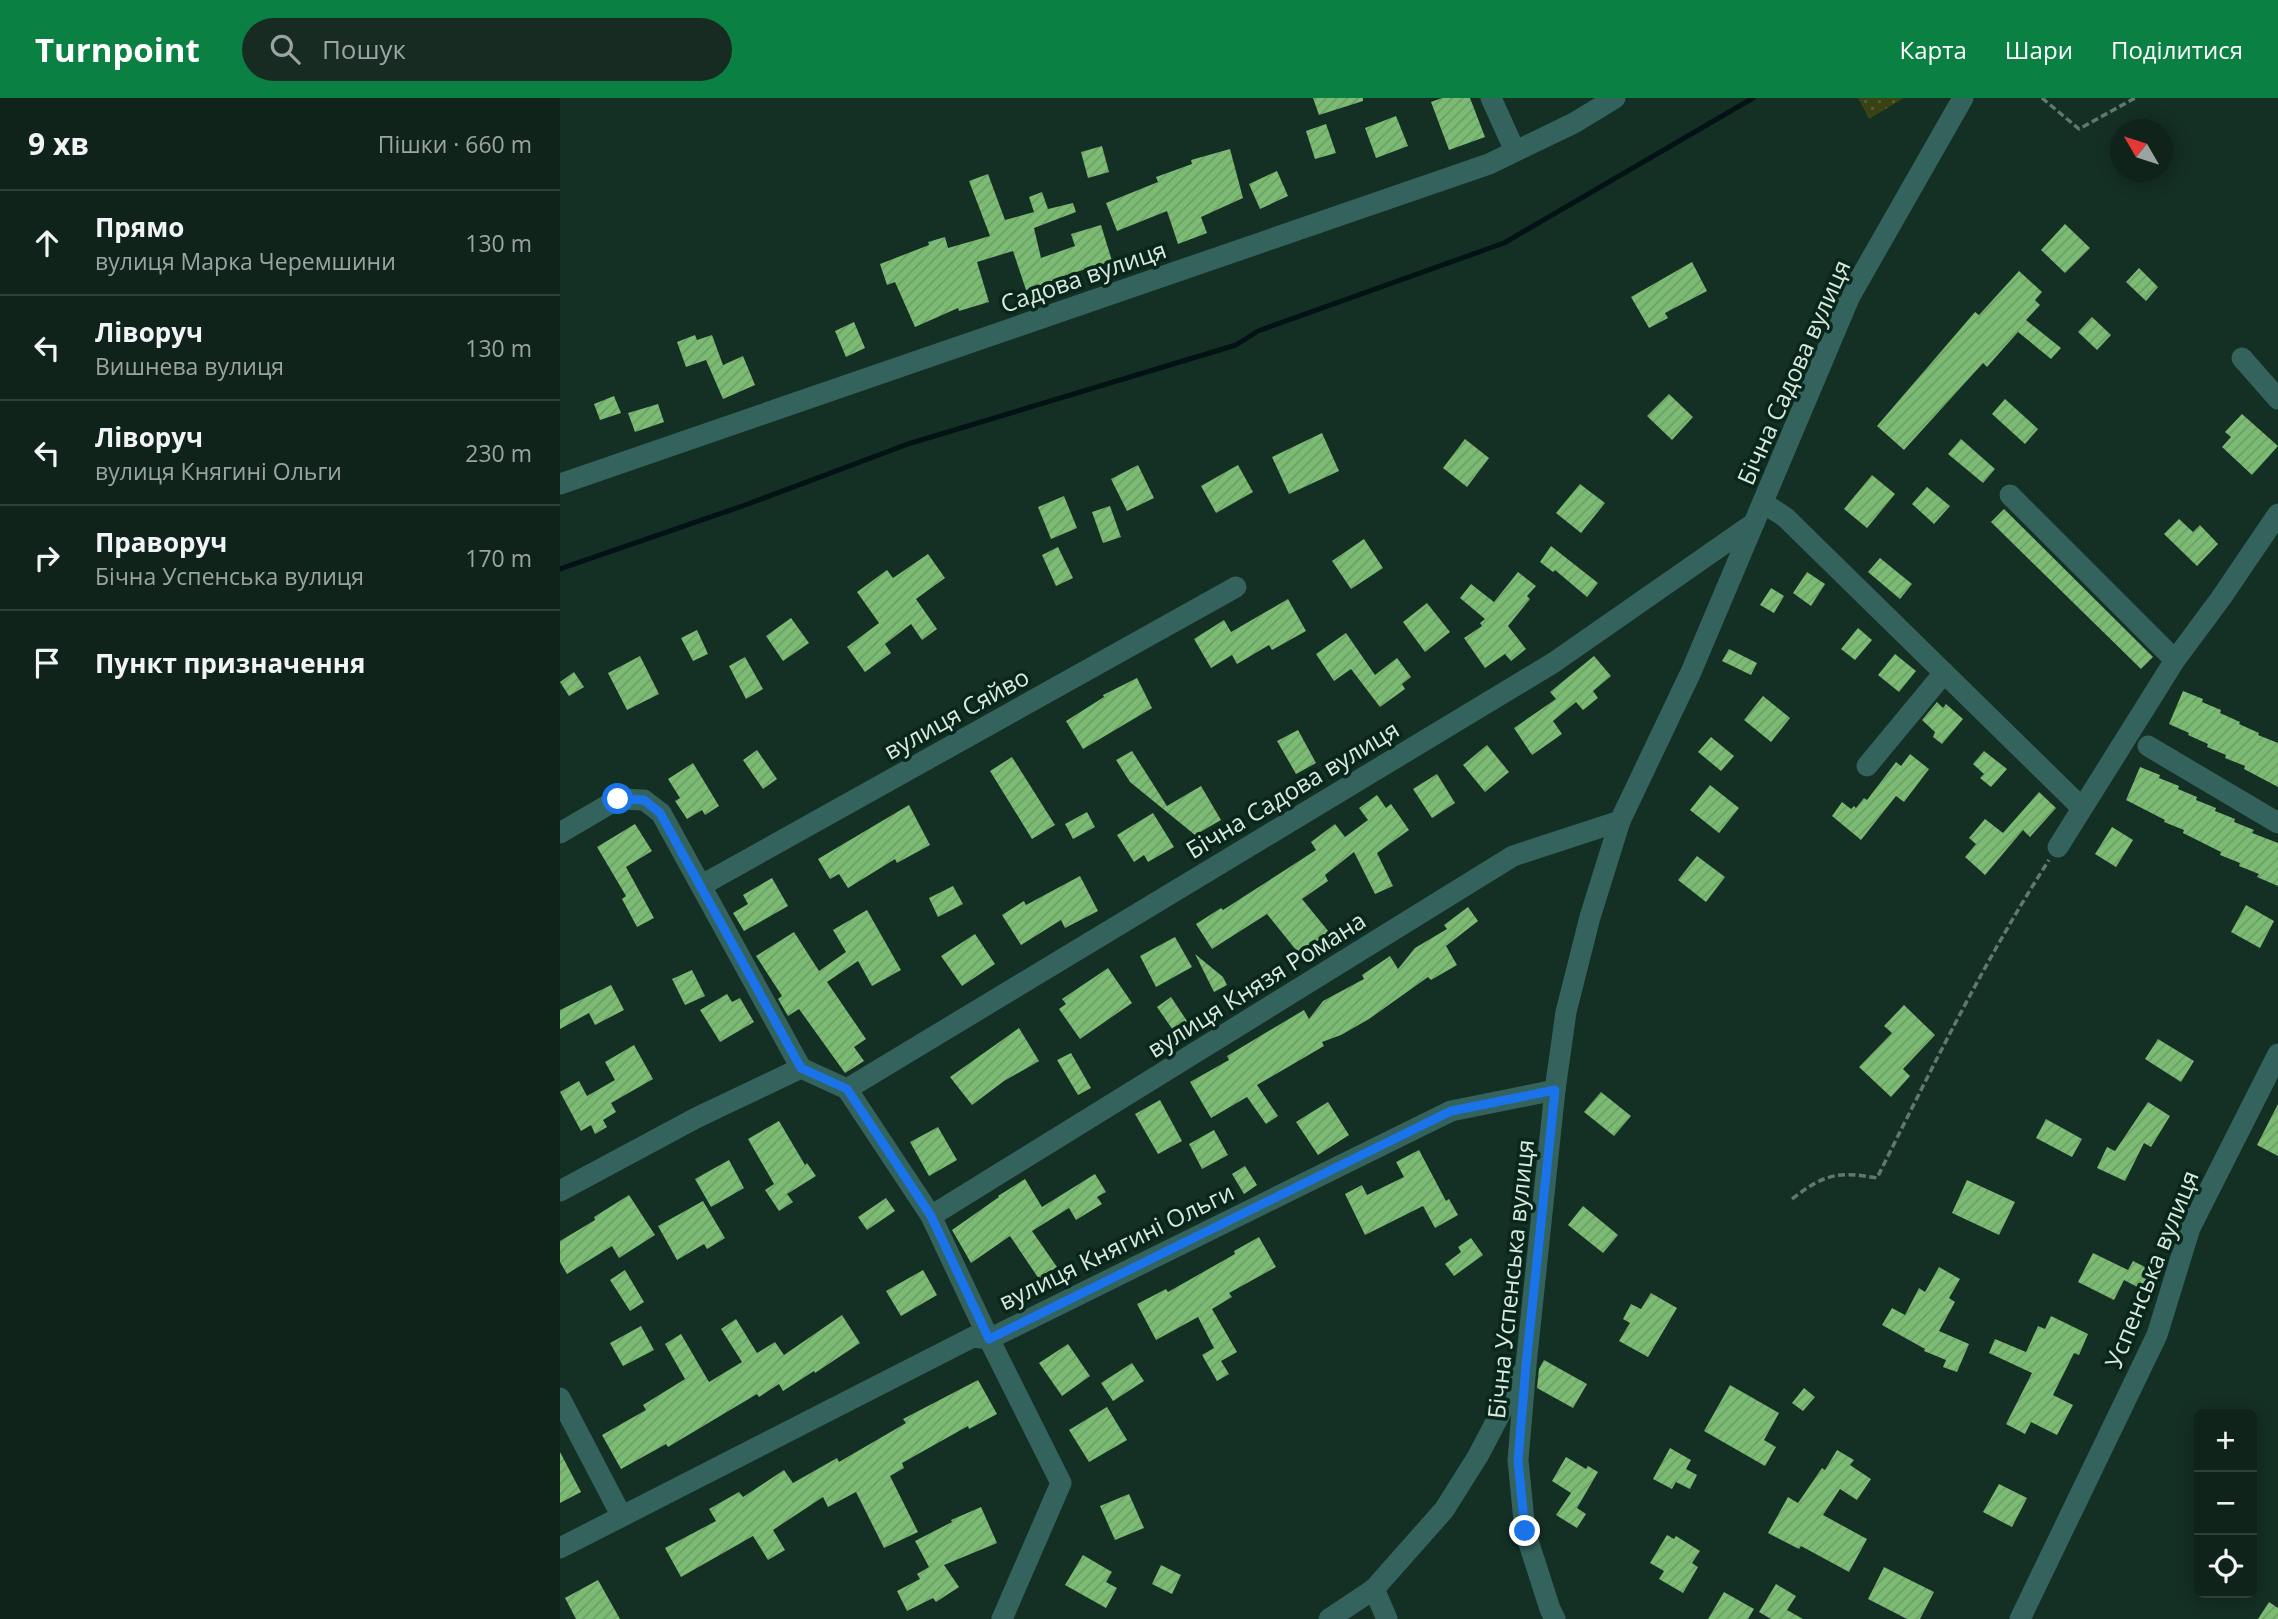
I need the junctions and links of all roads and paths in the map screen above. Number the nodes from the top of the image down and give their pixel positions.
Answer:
1 (1491, 98) edge
2 (1615, 98) edge
3 (1963, 98) edge
4 (2042, 98) edge
5 (2134, 98) edge
6 (1515, 151) junction
7 (2242, 358) dead end
8 (2278, 399) edge
9 (560, 484) edge
10 (2010, 495) dead end
11 (1760, 512) junction
12 (2278, 514) edge
13 (1236, 587) dead end
14 (2175, 660) junction
15 (1944, 673) junction
16 (2148, 746) dead end
17 (1867, 766) dead end
18 (2082, 808) junction
19 (1620, 821) junction
20 (2278, 823) edge
21 (560, 833) edge
22 (2058, 847) joint
23 (702, 885) junction
24 (2278, 1054) edge
25 (801, 1068) junction
26 (847, 1089) junction
27 (1555, 1090) junction
28 (560, 1191) edge
29 (1792, 1199) dead end
30 (931, 1216) junction
31 (989, 1339) junction
32 (1526, 1365) junction
33 (560, 1398) edge
34 (621, 1515) junction
35 (560, 1548) edge
36 (1374, 1589) junction
37 (1002, 1619) edge
38 (1329, 1619) edge
39 (1387, 1619) edge
40 (1555, 1619) edge
41 (2020, 1619) edge

1 - 6 street
2 - 6 street, Садова вулиця
3 - 11 street, Бічна Садова вулиця
4 - 5 path
6 - 9 street, Садова вулиця
7 - 8 street
10 - 14 street
11 - 15 street
11 - 19 street, Бічна Садова вулиця
11 - 26 street, Бічна Садова вулиця
12 - 14 street
13 - 23 street, вулиця Сяйво
14 - 18 street
15 - 17 street
15 - 18 street
16 - 20 street
18 - 22 street
19 - 27 street, Бічна Успенська вулиця
19 - 30 street, вулиця Князя Романа
21 - 23 street
22 - 29 path
23 - 25 street
24 - 41 street, Успенська вулиця
25 - 26 street
25 - 28 street
26 - 30 street
27 - 31 street, вулиця Княгині Ольги
27 - 32 street, Бічна Успенська вулиця
30 - 31 street
31 - 34 street, вулиця Княгині Ольги
31 - 37 street
32 - 36 street
32 - 40 street, Бічна Успенська вулиця
33 - 34 street
34 - 35 street, вулиця Княгині Ольги
36 - 38 street
36 - 39 street

